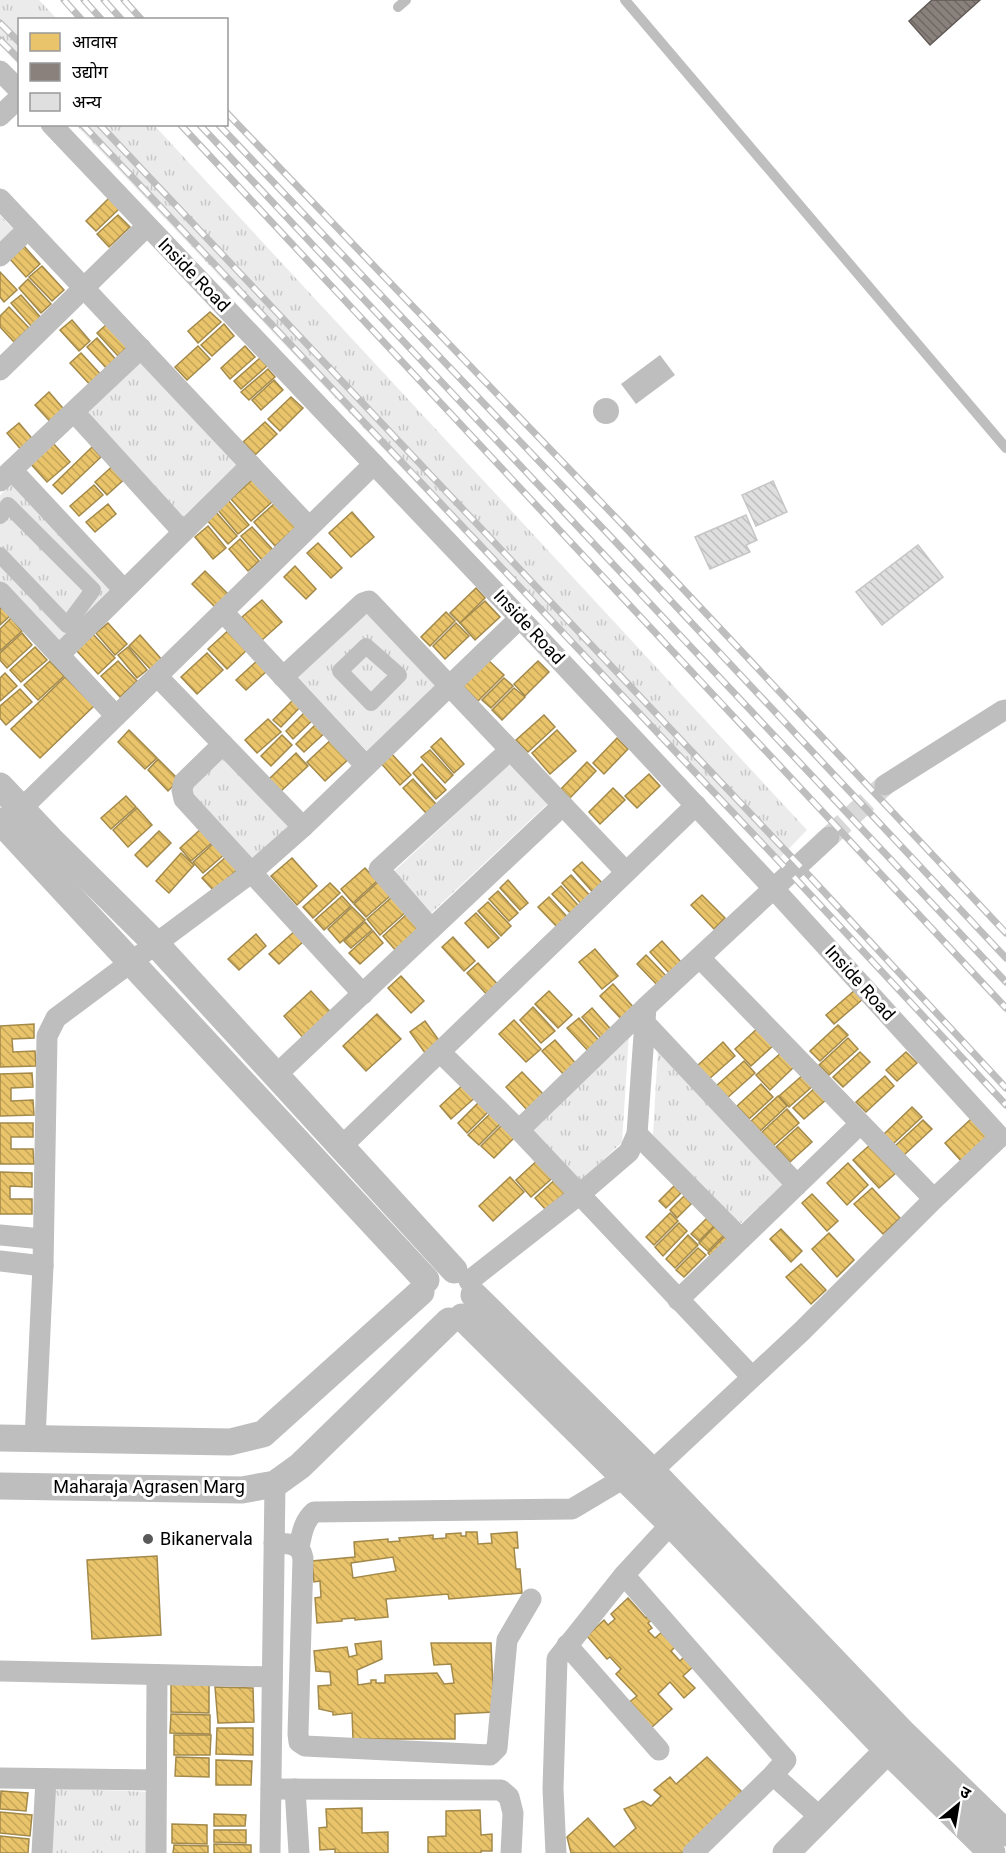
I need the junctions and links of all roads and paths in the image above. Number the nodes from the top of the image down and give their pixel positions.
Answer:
1 (625, 0) edge
2 (0, 71) edge
3 (18, 89) edge
4 (18, 99) edge
5 (0, 116) edge
6 (53, 126) edge
7 (0, 199) edge
8 (147, 226) junction
9 (28, 229) junction
10 (0, 256) edge
11 (84, 288) junction
12 (141, 348) junction
13 (0, 370) edge
14 (74, 412) junction
15 (1006, 448) edge
16 (374, 464) junction
17 (250, 465) junction
18 (6, 476) edge
19 (0, 516) edge
20 (309, 527) junction
21 (183, 532) junction
22 (0, 555) edge
23 (124, 590) junction
24 (0, 592) edge
25 (222, 612) junction
26 (520, 618) junction
27 (59, 655) junction
28 (157, 676) junction
29 (283, 677) junction
30 (450, 685) junction
31 (1006, 710) edge
32 (116, 716) junction
33 (223, 744) junction
34 (510, 750) junction
35 (366, 766) junction
36 (885, 785) tunnel mouth
37 (0, 786) edge
38 (563, 805) junction
39 (696, 805) junction
40 (11, 815) edge
41 (303, 826) junction
42 (829, 837) tunnel mouth
43 (43, 849) junction
44 (626, 872) junction
45 (251, 873) junction
46 (774, 889) junction
47 (431, 929) junction
48 (155, 943) junction
49 (700, 958) junction
50 (133, 962) junction
51 (363, 994) junction
52 (646, 1015) junction
53 (440, 1052) junction
54 (275, 1076) junction
55 (860, 1124) junction
56 (519, 1130) junction
57 (637, 1134) junction
58 (1003, 1140) edge
59 (342, 1146) junction
60 (797, 1185) junction
61 (580, 1194) junction
62 (934, 1199) junction
63 (0, 1234) edge
64 (42, 1239) junction
65 (741, 1239) junction
66 (0, 1261) edge
67 (43, 1266) junction
68 (423, 1286) junction
69 (462, 1297) junction
70 (678, 1300) junction
71 (752, 1377) junction
72 (0, 1438) edge
73 (35, 1439) junction
74 (652, 1471) junction
75 (624, 1478) junction
76 (275, 1484) junction
77 (0, 1486) edge
78 (671, 1524) junction
79 (274, 1543) junction
80 (298, 1547) junction
81 (624, 1575) junction
82 (531, 1599) dead end
83 (567, 1645) junction
84 (0, 1671) edge
85 (157, 1675) junction
86 (272, 1677) junction
87 (896, 1743) junction
88 (659, 1750) dead end
89 (773, 1775) junction
90 (0, 1778) edge
91 (46, 1779) junction
92 (156, 1780) junction
93 (270, 1789) junction
94 (295, 1789) junction
95 (821, 1818) junction
96 (1006, 1833) edge
97 (42, 1853) edge
98 (156, 1853) edge
99 (270, 1853) edge
100 (299, 1853) edge
101 (511, 1853) edge
102 (556, 1853) edge
103 (693, 1853) edge
104 (786, 1853) edge
105 (992, 1853) edge

1 - 15 lane
2 - 3 street
4 - 5 street
6 - 8 street, Inside Road
7 - 9 street
8 - 11 street
8 - 16 street, Inside Road
9 - 10 street
9 - 11 street
11 - 12 street
11 - 13 street
12 - 14 street
12 - 17 street
14 - 18 street
14 - 21 street
16 - 20 street
16 - 26 street, Inside Road
17 - 20 street
17 - 21 street
18 - 23 street
19 - 22 street
20 - 25 street
21 - 23 street
23 - 27 street
24 - 27 street
25 - 28 street
25 - 29 street
26 - 30 street
26 - 39 street, Inside Road
27 - 32 street
28 - 32 street
28 - 33 street
29 - 30 street
29 - 35 street
30 - 34 street
30 - 35 street
31 - 36 street
32 - 40 street
33 - 41 street
33 - 45 street
34 - 38 street
34 - 47 street
35 - 41 street
37 - 40 street
38 - 44 street
38 - 47 street
39 - 44 street
39 - 46 street, Inside Road
40 - 43 street
41 - 45 street
42 - 46 street
43 - 48 street
43 - 50 street
44 - 53 street
45 - 48 street
45 - 51 street
46 - 49 street
46 - 58 street, Inside Road
47 - 51 street
48 - 50 street
48 - 54 street
49 - 52 street
49 - 55 street
50 - 64 street
50 - 68 street
51 - 54 street
52 - 56 street
52 - 57 street
52 - 60 street
53 - 56 street
53 - 59 street
54 - 59 street
55 - 60 street
55 - 62 street
56 - 61 street
57 - 61 street
57 - 65 street
58 - 62 street
59 - 69 street
60 - 65 street
61 - 69 street
61 - 70 street
62 - 71 street
63 - 64 street
64 - 67 street
65 - 70 street
66 - 67 street
67 - 73 street
68 - 69 street
68 - 69 street
68 - 73 street
69 - 74 street
69 - 75 street
69 - 76 street, Maharaja Agrasen Marg
70 - 71 street
71 - 74 street
72 - 73 street
74 - 87 street
75 - 78 street
75 - 80 street
76 - 77 street, Maharaja Agrasen Marg
76 - 79 street
78 - 81 street
78 - 87 street
79 - 80 street
79 - 86 street
80 - 82 street
81 - 83 street
81 - 89 street
83 - 88 street
83 - 102 street
84 - 85 street
85 - 86 street
85 - 92 street
86 - 93 street
87 - 95 street
87 - 96 street
87 - 105 street
89 - 95 street
89 - 103 street
90 - 91 street
91 - 92 street
91 - 97 street
92 - 98 street
93 - 94 street
93 - 99 street
94 - 100 street
94 - 101 street
95 - 104 street

